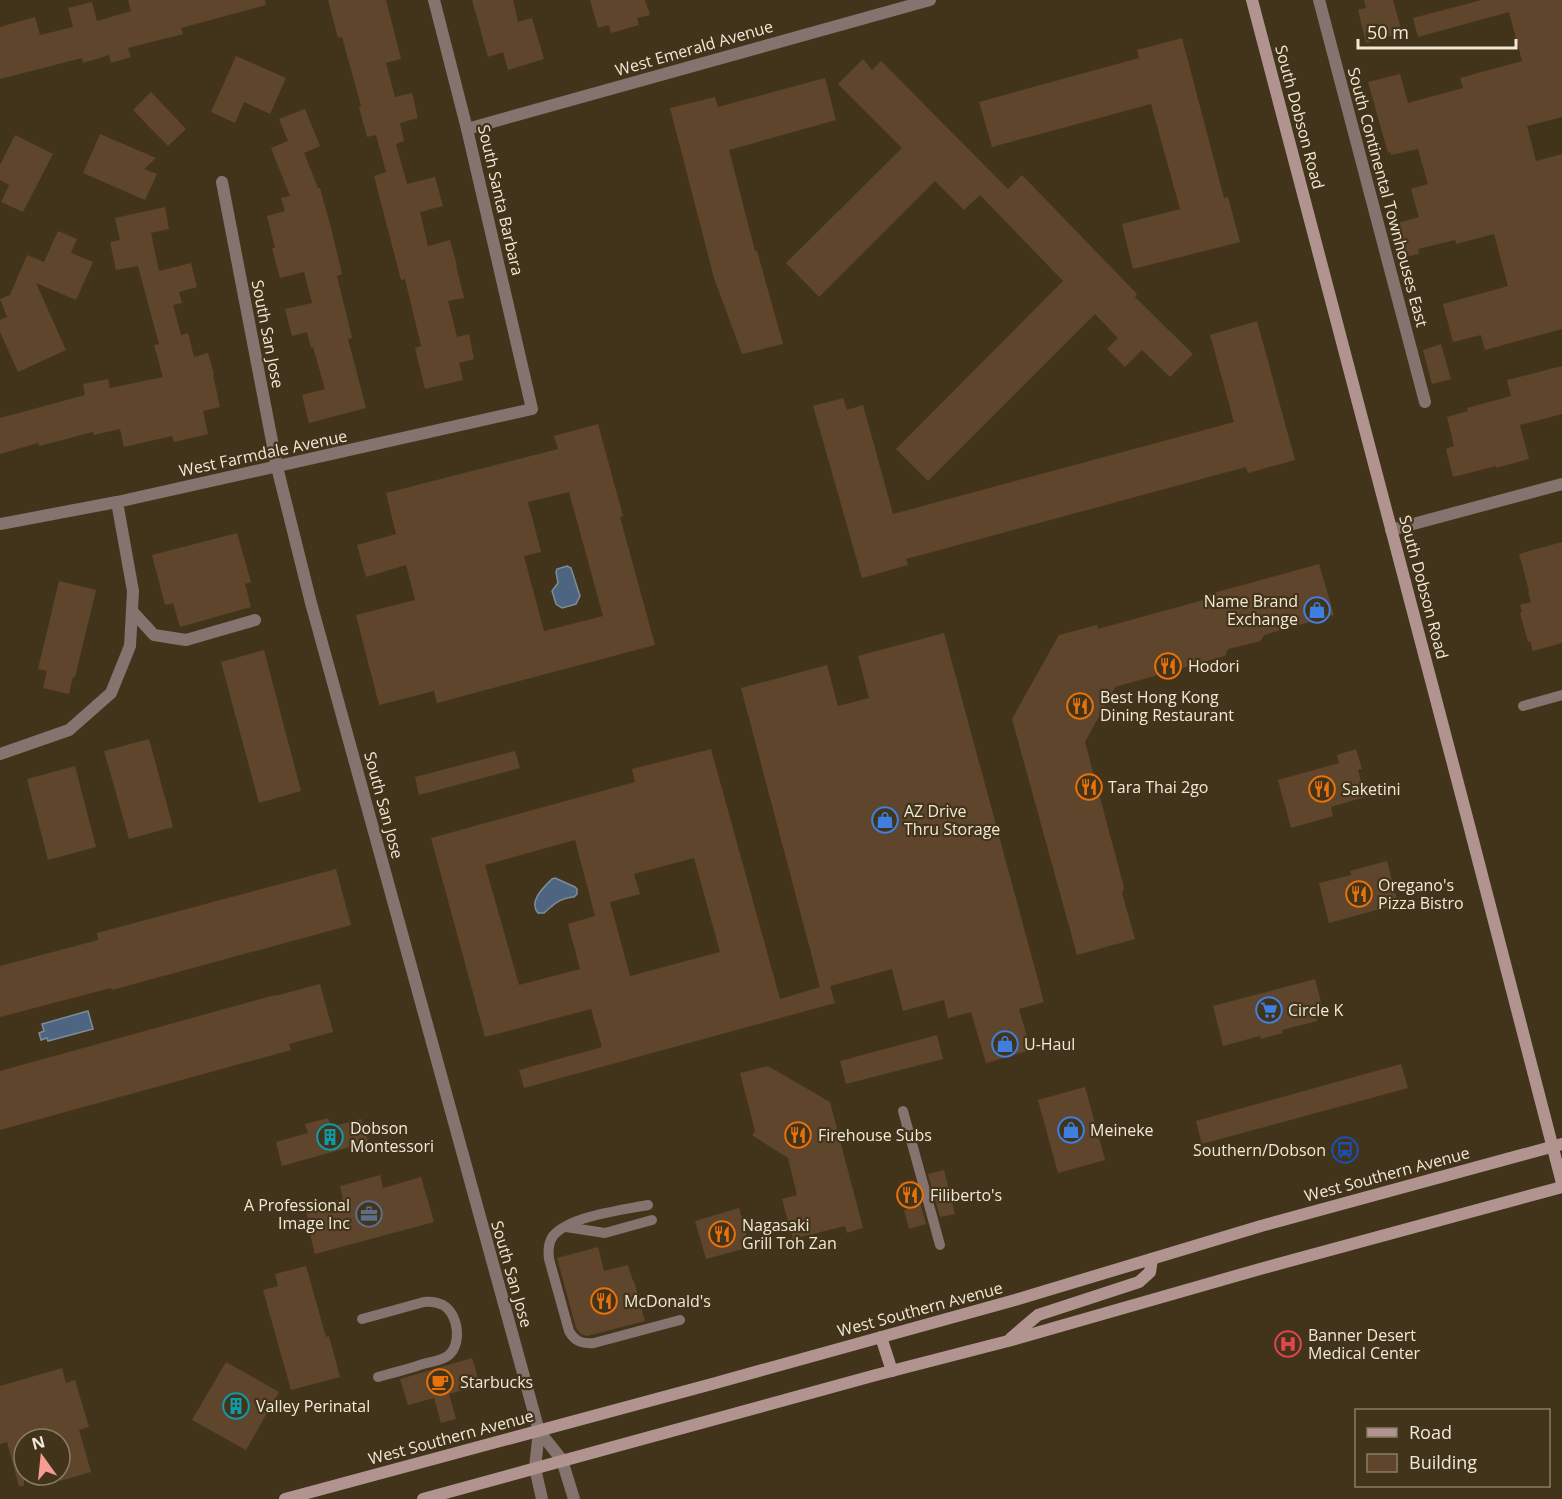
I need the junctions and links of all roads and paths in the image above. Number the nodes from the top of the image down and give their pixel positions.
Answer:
1 (434, 0) edge
2 (930, 0) edge
3 (1252, 0) edge
4 (1319, 0) edge
5 (467, 129) junction
6 (222, 182) dead end
7 (1425, 402) dead end
8 (532, 409) joint
9 (277, 467) junction
10 (1562, 484) edge
11 (117, 502) junction
12 (0, 524) edge
13 (1391, 530) junction
14 (132, 611) junction
15 (255, 620) dead end
16 (1562, 695) edge
17 (1523, 706) dead end
18 (0, 754) edge
19 (903, 1111) dead end
20 (1557, 1145) edge
21 (1562, 1185) edge
22 (648, 1205) dead end
23 (652, 1220) dead end
24 (566, 1227) junction
25 (940, 1245) dead end
26 (1152, 1259) junction
27 (362, 1319) dead end
28 (680, 1320) dead end
29 (881, 1337) junction
30 (1008, 1341) junction
31 (892, 1371) junction
32 (378, 1377) dead end
33 (539, 1431) junction
34 (562, 1460) junction
35 (536, 1467) junction
36 (285, 1499) edge
37 (423, 1499) edge
38 (542, 1499) edge
39 (574, 1499) edge

1 - 5 street, South Santa Barbara
2 - 5 street, West Emerald Avenue
3 - 13 main road, South Dobson Road
4 - 7 street, South Continental Townhouses East
5 - 8 street, South Santa Barbara
6 - 9 street, South San Jose
8 - 9 street, West Farmdale Avenue
9 - 11 street, West Farmdale Avenue
9 - 33 street, South San Jose
10 - 13 street
11 - 12 street, West Farmdale Avenue
11 - 14 street
13 - 20 main road, South Dobson Road
14 - 15 street
14 - 18 street
16 - 17 lane
19 - 25 lane
20 - 21 main road, South Dobson Road
20 - 26 main road, West Southern Avenue
21 - 30 main road
22 - 24 lane
23 - 24 lane
24 - 28 lane
26 - 29 main road, West Southern Avenue
26 - 30 main road
27 - 32 lane
29 - 31 main road
29 - 33 main road, West Southern Avenue
30 - 31 main road
31 - 34 main road
33 - 34 street
33 - 35 street
33 - 36 main road, West Southern Avenue
34 - 35 main road
34 - 39 street
35 - 37 main road
35 - 38 street

